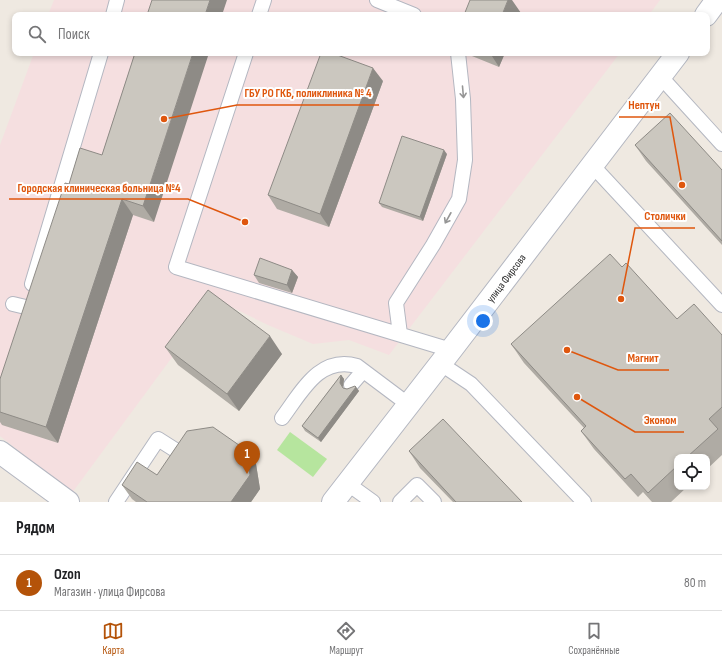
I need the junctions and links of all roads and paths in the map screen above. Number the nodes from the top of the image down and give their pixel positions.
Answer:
1 (117, 0) edge
2 (264, 0) edge
3 (377, 0) edge
4 (717, 0) edge
5 (114, 12) edge
6 (260, 12) edge
7 (407, 12) edge
8 (708, 12) edge
9 (100, 56) edge
10 (245, 56) edge
11 (458, 56) edge
12 (676, 56) edge
13 (660, 76) junction
14 (722, 144) edge
15 (592, 165) junction
16 (722, 305) edge
17 (24, 307) edge
18 (400, 334) junction
19 (446, 357) junction
20 (363, 371) junction
21 (351, 385) dead end
22 (409, 405) junction
23 (282, 418) dead end
24 (0, 452) edge
25 (180, 453) edge
26 (348, 484) junction
27 (68, 502) edge
28 (116, 502) edge
29 (333, 502) edge
30 (373, 502) edge
31 (400, 502) edge
32 (434, 502) edge
33 (584, 502) edge

1 - 5 lane
2 - 6 lane
3 - 7 lane
4 - 8 street
9 - 17 lane
10 - 18 lane
11 -> 18 lane
12 - 13 street, улица Фирсова
13 - 14 lane
13 - 15 street, улица Фирсова
15 - 16 lane
15 - 19 street, улица Фирсова
18 - 19 lane
19 - 22 street, улица Фирсова
19 - 33 lane
20 - 21 lane
20 - 22 lane
20 - 23 lane
22 - 26 street, улица Фирсова
24 - 27 street
25 - 28 lane
26 - 29 street, улица Фирсова
26 - 30 lane
31 - 32 lane

